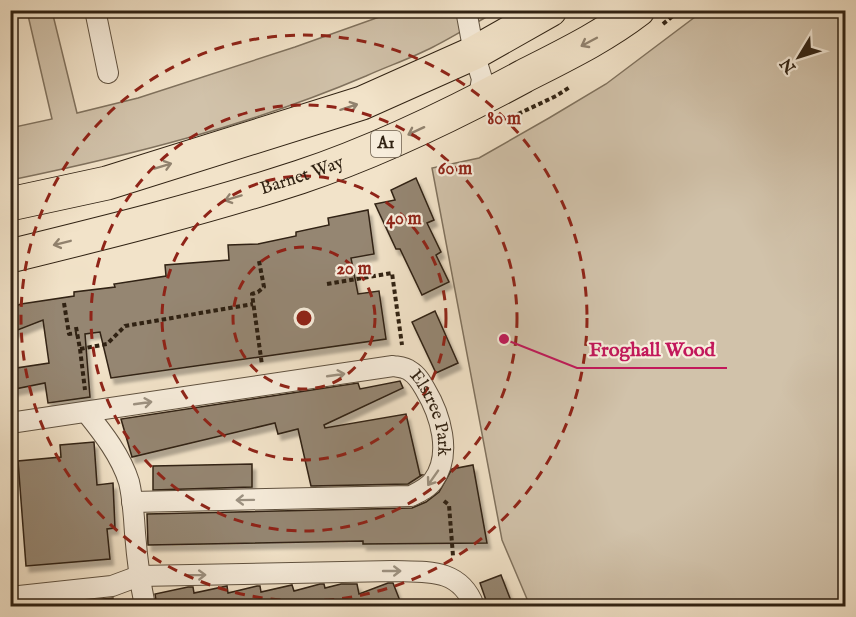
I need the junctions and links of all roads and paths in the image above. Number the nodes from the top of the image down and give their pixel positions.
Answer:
1 (95, 10) edge
2 (466, 10) edge
3 (550, 10) edge
4 (638, 10) edge
5 (474, 53) junction
6 (108, 73) dead end
7 (478, 101) junction
8 (10, 204) edge
9 (10, 256) edge
10 (259, 261) dead end
11 (327, 284) dead end
12 (64, 303) dead end
13 (253, 303) junction
14 (76, 327) dead end
15 (77, 333) junction
16 (80, 349) junction
17 (402, 367) junction
18 (265, 385) junction
19 (87, 412) junction
20 (10, 423) edge
21 (428, 486) junction
22 (132, 502) junction
23 (139, 576) junction
24 (452, 579) junction
25 (10, 597) edge
26 (145, 606) edge
27 (474, 606) edge

1 - 6 street
2 - 5 street
3 - 5 highway
4 -> 7 highway, Barnet Way / A1
5 - 7 street
8 -> 5 highway
7 -> 9 highway, Barnet Way / A1
10 - 13 path
11 - 17 path
12 - 15 path
13 - 16 path
13 - 18 path
14 - 15 path
15 - 16 path
16 - 19 path
18 -> 17 street, Elstree Park
17 -> 21 street, Elstree Park
19 -> 18 street, Elstree Park
19 - 20 street, Elstree Park
19 - 22 street
21 -> 22 street, Elstree Park
21 - 24 path
22 - 23 street
23 -> 24 street
23 - 25 street
23 - 26 street
24 - 27 street

